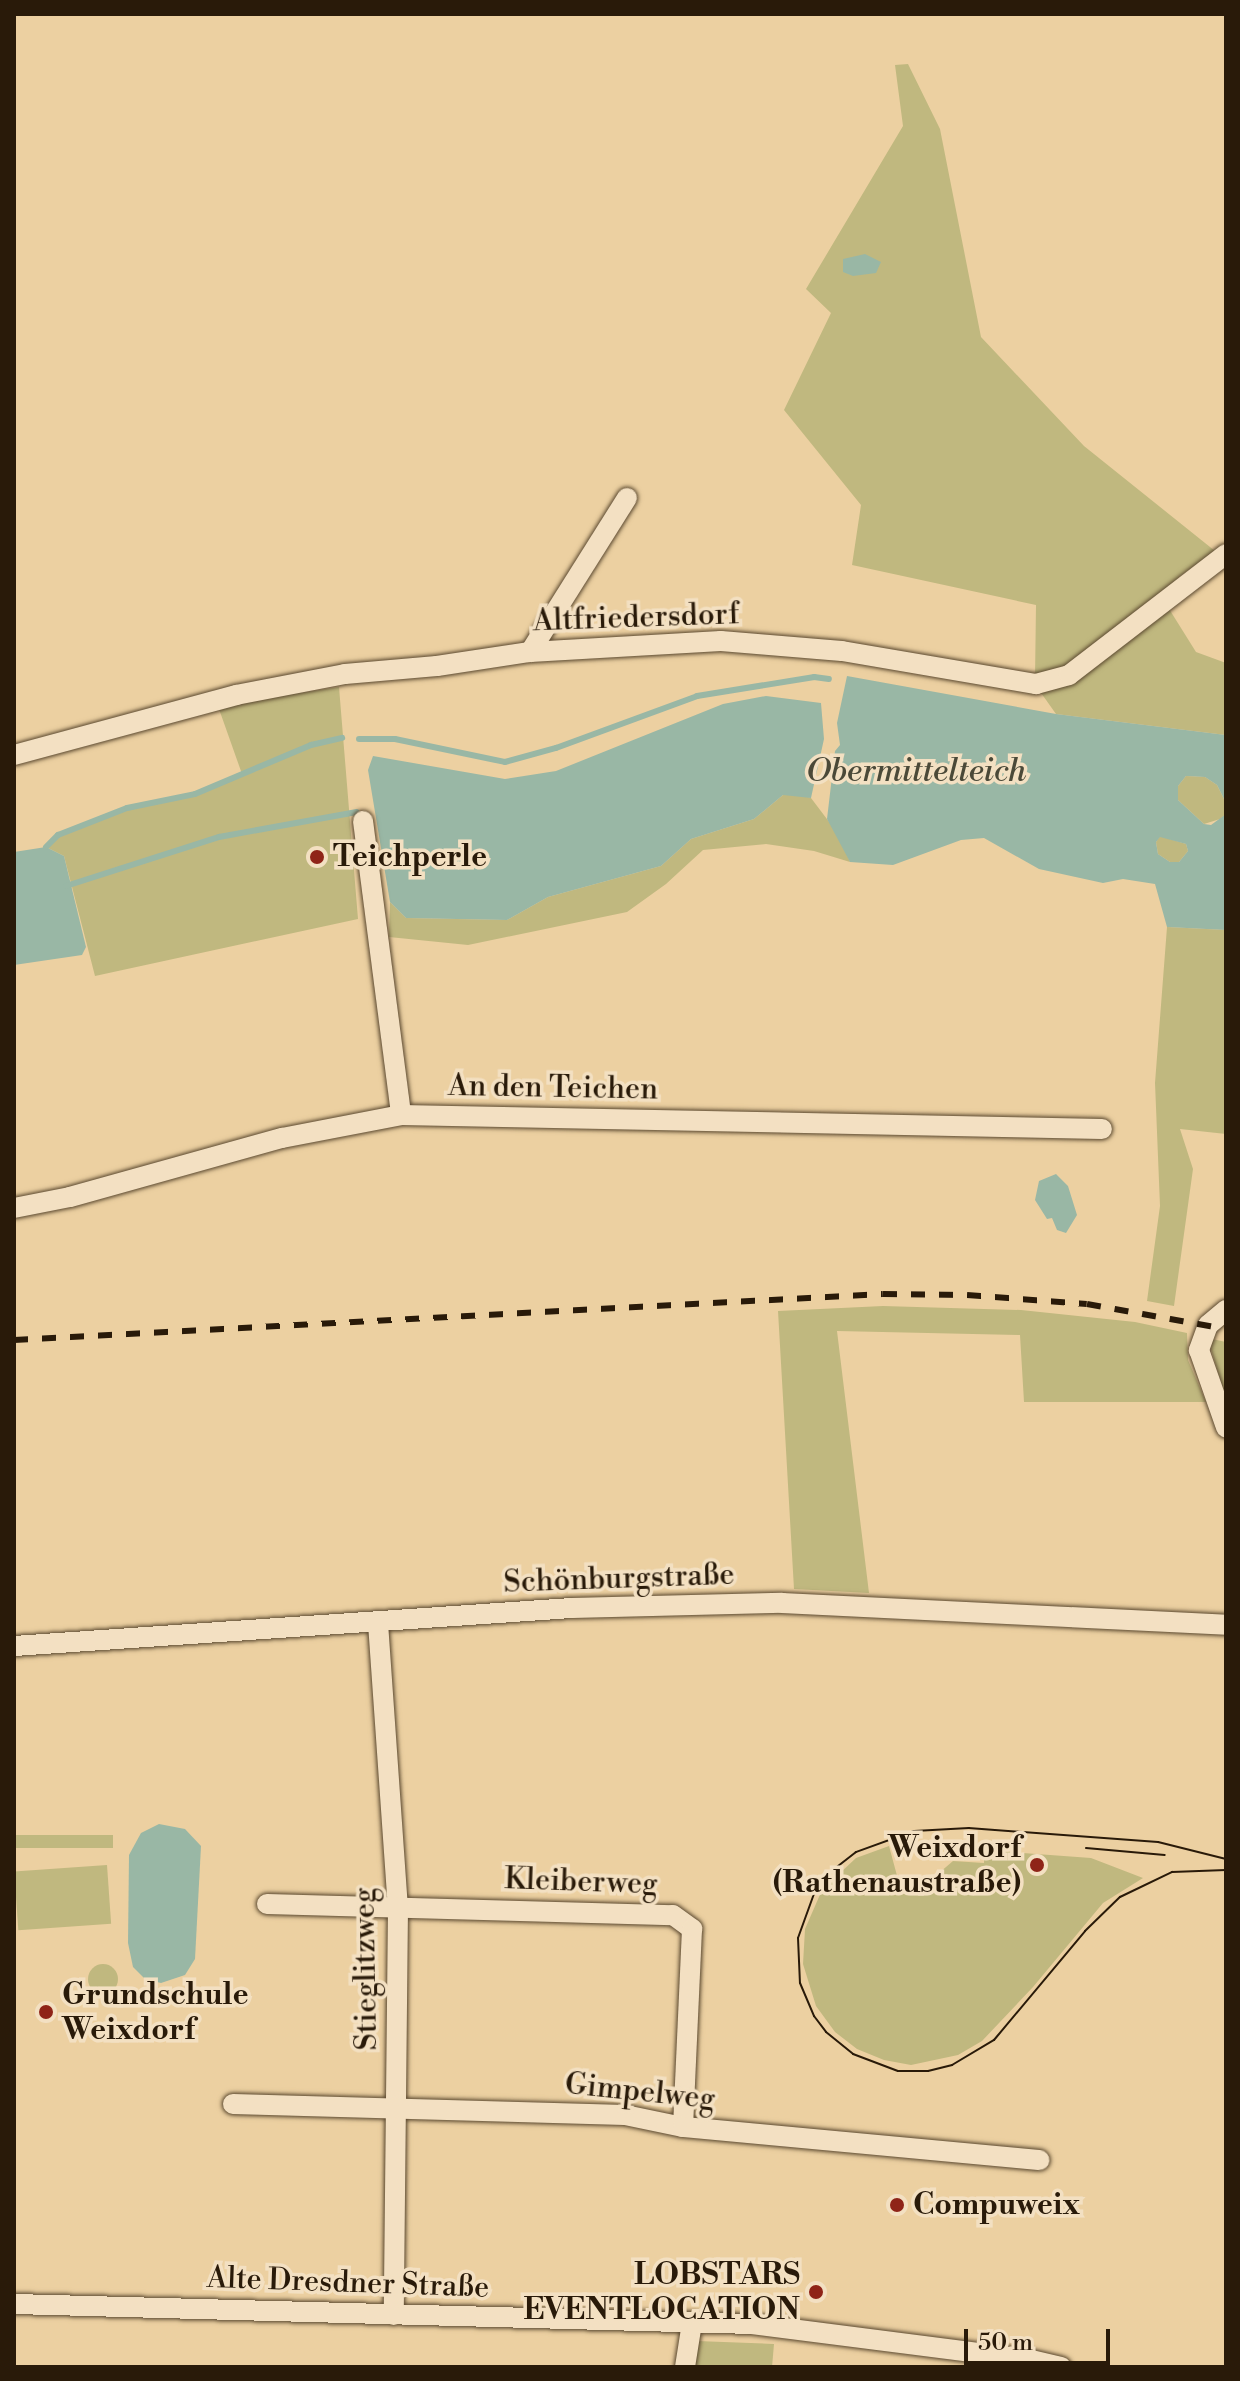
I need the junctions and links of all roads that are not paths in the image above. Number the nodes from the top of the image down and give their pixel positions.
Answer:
1 (627, 498) dead end
2 (1226, 554) edge
3 (530, 652) junction
4 (14, 755) edge
5 (363, 821) dead end
6 (401, 1115) junction
7 (1102, 1129) dead end
8 (14, 1208) edge
9 (1226, 1310) edge
10 (1226, 1427) edge
11 (378, 1623) junction
12 (1226, 1625) edge
13 (14, 1646) edge
14 (267, 1904) dead end
15 (398, 1908) junction
16 (233, 2104) dead end
17 (397, 2109) junction
18 (683, 2127) junction
19 (1039, 2160) dead end
20 (14, 2304) edge
21 (394, 2315) junction
22 (692, 2323) junction
23 (685, 2367) edge
24 (1061, 2367) edge

1 - 3 street
2 - 3 street, Altfriedersdorf
3 - 4 street, Altfriedersdorf
5 - 6 street
6 - 7 street, An den Teichen
6 - 8 street, An den Teichen
9 - 10 street
11 - 12 street, Schönburgstraße
11 - 13 street, Schönburgstraße
11 - 15 street, Stieglitzweg
14 - 15 street, Kleiberweg
15 - 17 street, Stieglitzweg
15 - 18 street, Kleiberweg
16 - 17 street, Gimpelweg
17 - 18 street, Gimpelweg
17 - 21 street, Stieglitzweg
18 - 19 street, Gimpelweg
20 - 21 street, Alte Dresdner Straße
21 - 22 street, Alte Dresdner Straße
22 - 23 street
22 - 24 street, Alte Dresdner Straße

